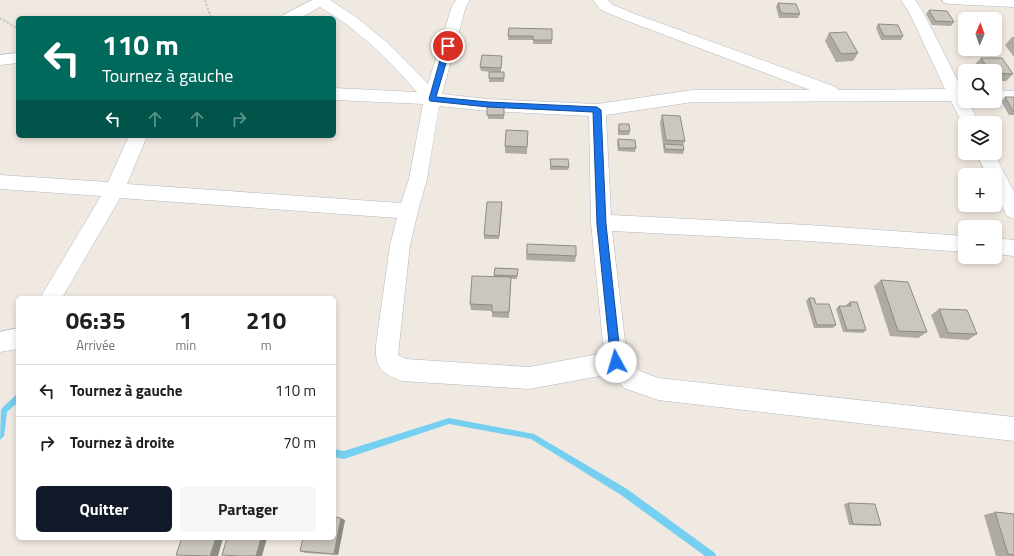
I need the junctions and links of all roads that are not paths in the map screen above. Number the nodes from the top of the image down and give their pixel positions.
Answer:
1 (321, 0) edge
2 (463, 0) edge
3 (600, 0) edge
4 (908, 0) edge
5 (949, 0) edge
6 (1014, 3) edge
7 (292, 16) edge
8 (16, 58) edge
9 (0, 60) edge
10 (958, 91) edge
11 (336, 94) edge
12 (958, 95) edge
13 (844, 96) junction
14 (1002, 96) edge
15 (1014, 97) edge
16 (432, 99) junction
17 (597, 110) junction
18 (137, 138) edge
19 (988, 160) edge
20 (0, 182) edge
21 (115, 189) junction
22 (408, 211) junction
23 (1014, 211) edge
24 (602, 224) junction
25 (958, 244) edge
26 (1002, 247) edge
27 (1014, 248) edge
28 (52, 296) edge
29 (16, 339) edge
30 (0, 342) edge
31 (616, 362) junction
32 (1014, 429) edge

1 - 7 street
1 - 16 street
2 - 16 street
3 - 13 street
4 - 10 street
5 - 6 street
8 - 9 street
11 - 16 street
12 - 13 street
13 - 17 street
14 - 15 street
16 - 17 street
16 - 22 street
17 - 24 street
18 - 21 street
19 - 23 street
20 - 21 street
21 - 22 street
21 - 28 street
22 - 31 street
24 - 25 street
24 - 31 street
26 - 27 street
29 - 30 street
31 - 32 street

